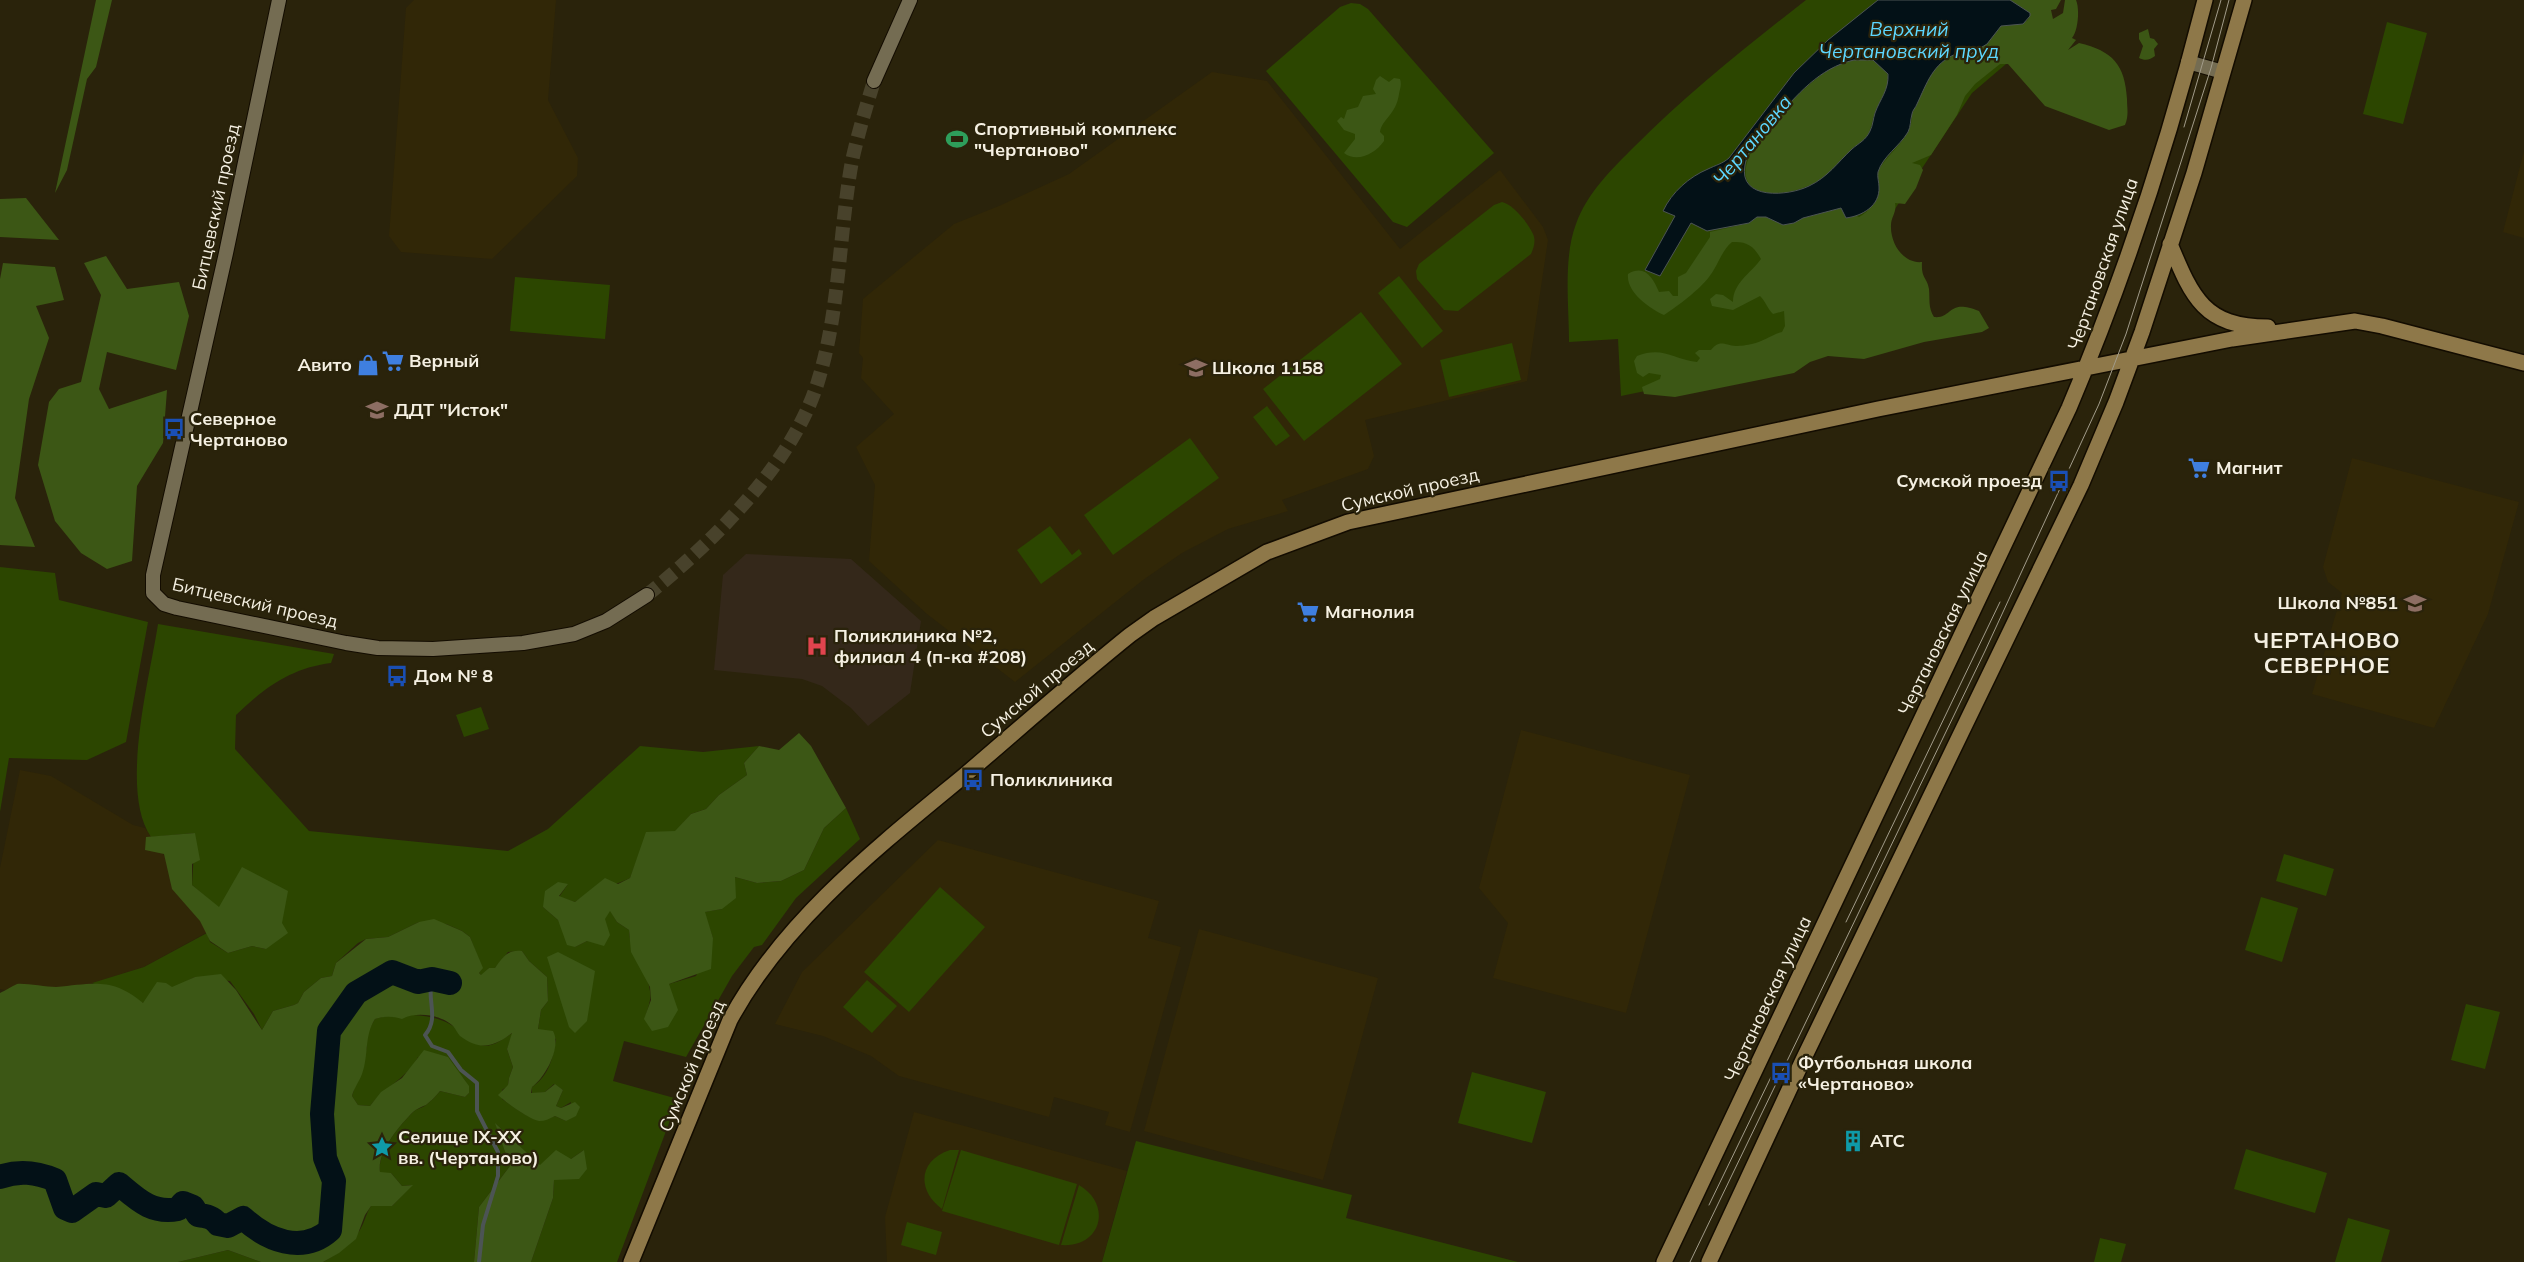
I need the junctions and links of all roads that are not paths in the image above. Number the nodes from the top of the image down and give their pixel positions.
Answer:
1 (279, 0) edge
2 (910, 0) edge
3 (2197, 0) edge
4 (2204, 0) edge
5 (2244, 0) edge
6 (2194, 44) junction
7 (2188, 62) junction
8 (2224, 72) junction
9 (874, 81) tunnel mouth
10 (2170, 244) junction
11 (2307, 327) junction
12 (2132, 360) junction
13 (2524, 363) edge
14 (2086, 369) junction
15 (647, 595) tunnel mouth
16 (631, 1262) edge
17 (1664, 1262) edge
18 (1709, 1262) edge

1 - 15 street, Битцевский проезд
2 - 9 street
3 - 6 street
4 - 6 main road, Чертановская улица
5 - 8 main road
6 - 7 main road, Чертановская улица
7 - 8 street
7 - 14 main road, Чертановская улица
8 - 10 main road
10 - 11 main road
10 - 12 main road
11 - 12 main road, Сумской проезд
11 - 13 main road, Сумской проезд
12 - 14 main road, Сумской проезд
12 - 18 main road
14 - 16 main road, Сумской проезд
14 - 17 main road, Чертановская улица

